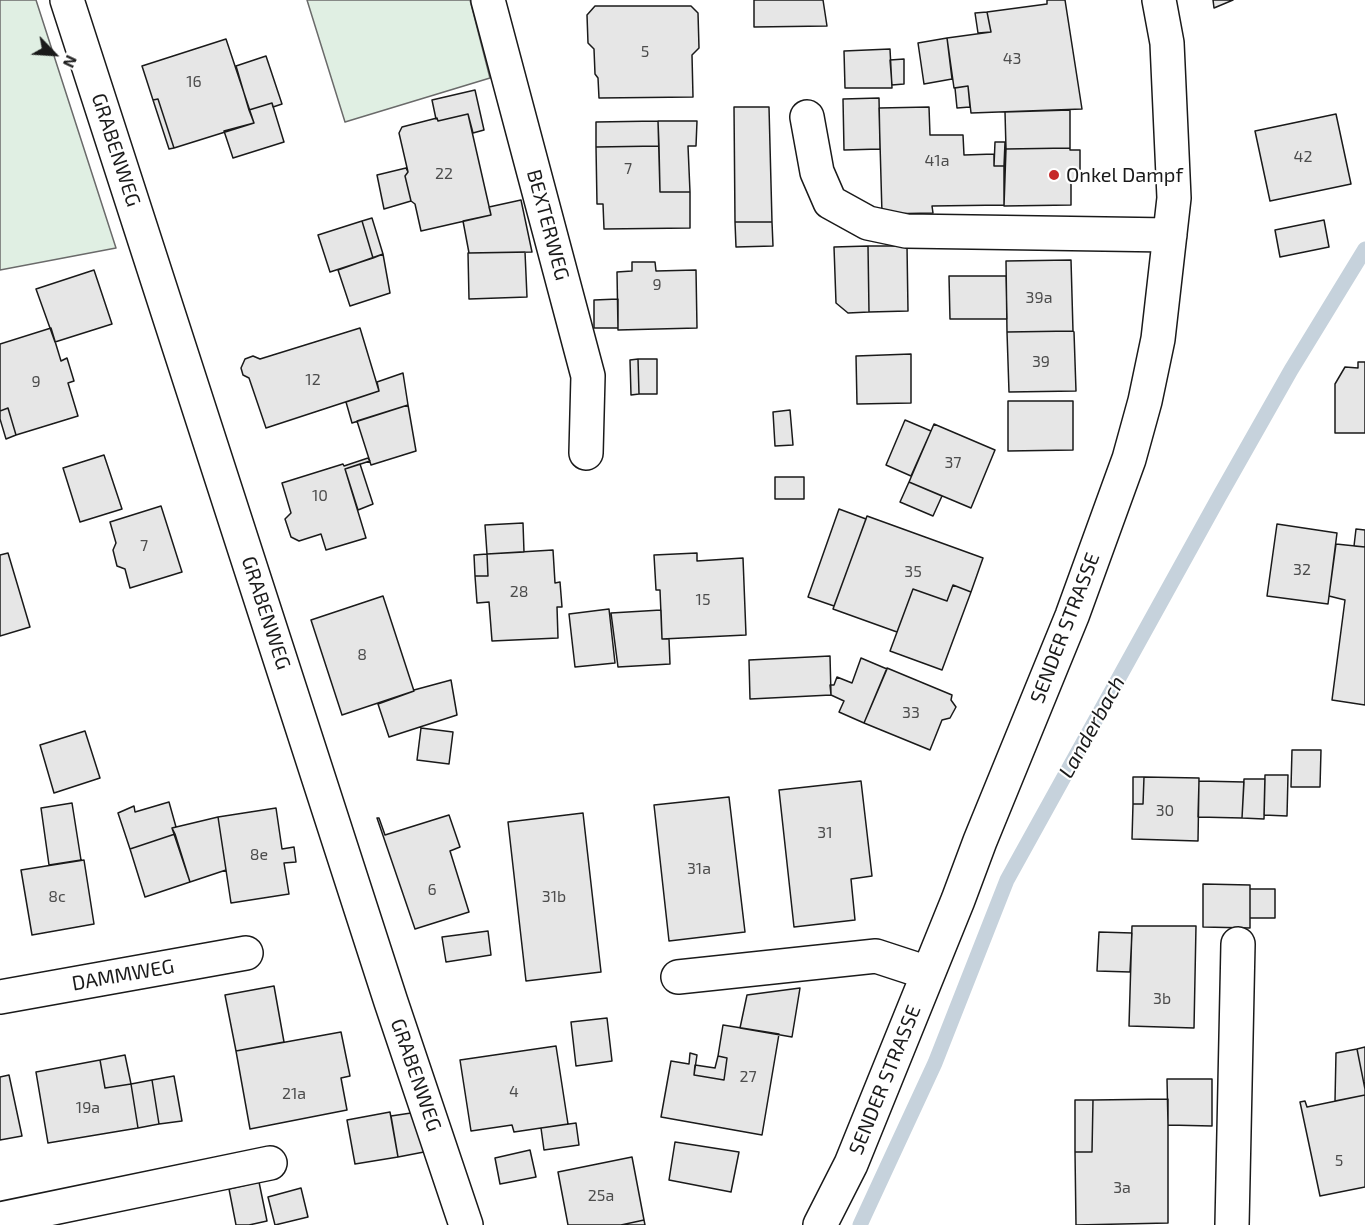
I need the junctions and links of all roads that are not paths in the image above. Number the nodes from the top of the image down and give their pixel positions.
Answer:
1 (67, 0) edge
2 (488, 0) edge
3 (1159, 0) edge
4 (807, 117) dead end
5 (1170, 235) junction
6 (586, 453) dead end
7 (1238, 944) dead end
8 (246, 953) dead end
9 (928, 973) junction
10 (678, 977) dead end
11 (0, 996) edge
12 (270, 1162) dead end
13 (73, 1214) edge
14 (0, 1219) edge
15 (466, 1225) edge
16 (820, 1225) edge
17 (1232, 1225) edge

1 - 15 street, GRABENWEG
2 - 6 street, BEXTERWEG
3 - 5 street, SENDER STRASSE
4 - 5 street
5 - 9 street, SENDER STRASSE
7 - 17 street
8 - 11 street, DAMMWEG
9 - 10 street
9 - 16 street, SENDER STRASSE
12 - 13 street
13 - 14 street

